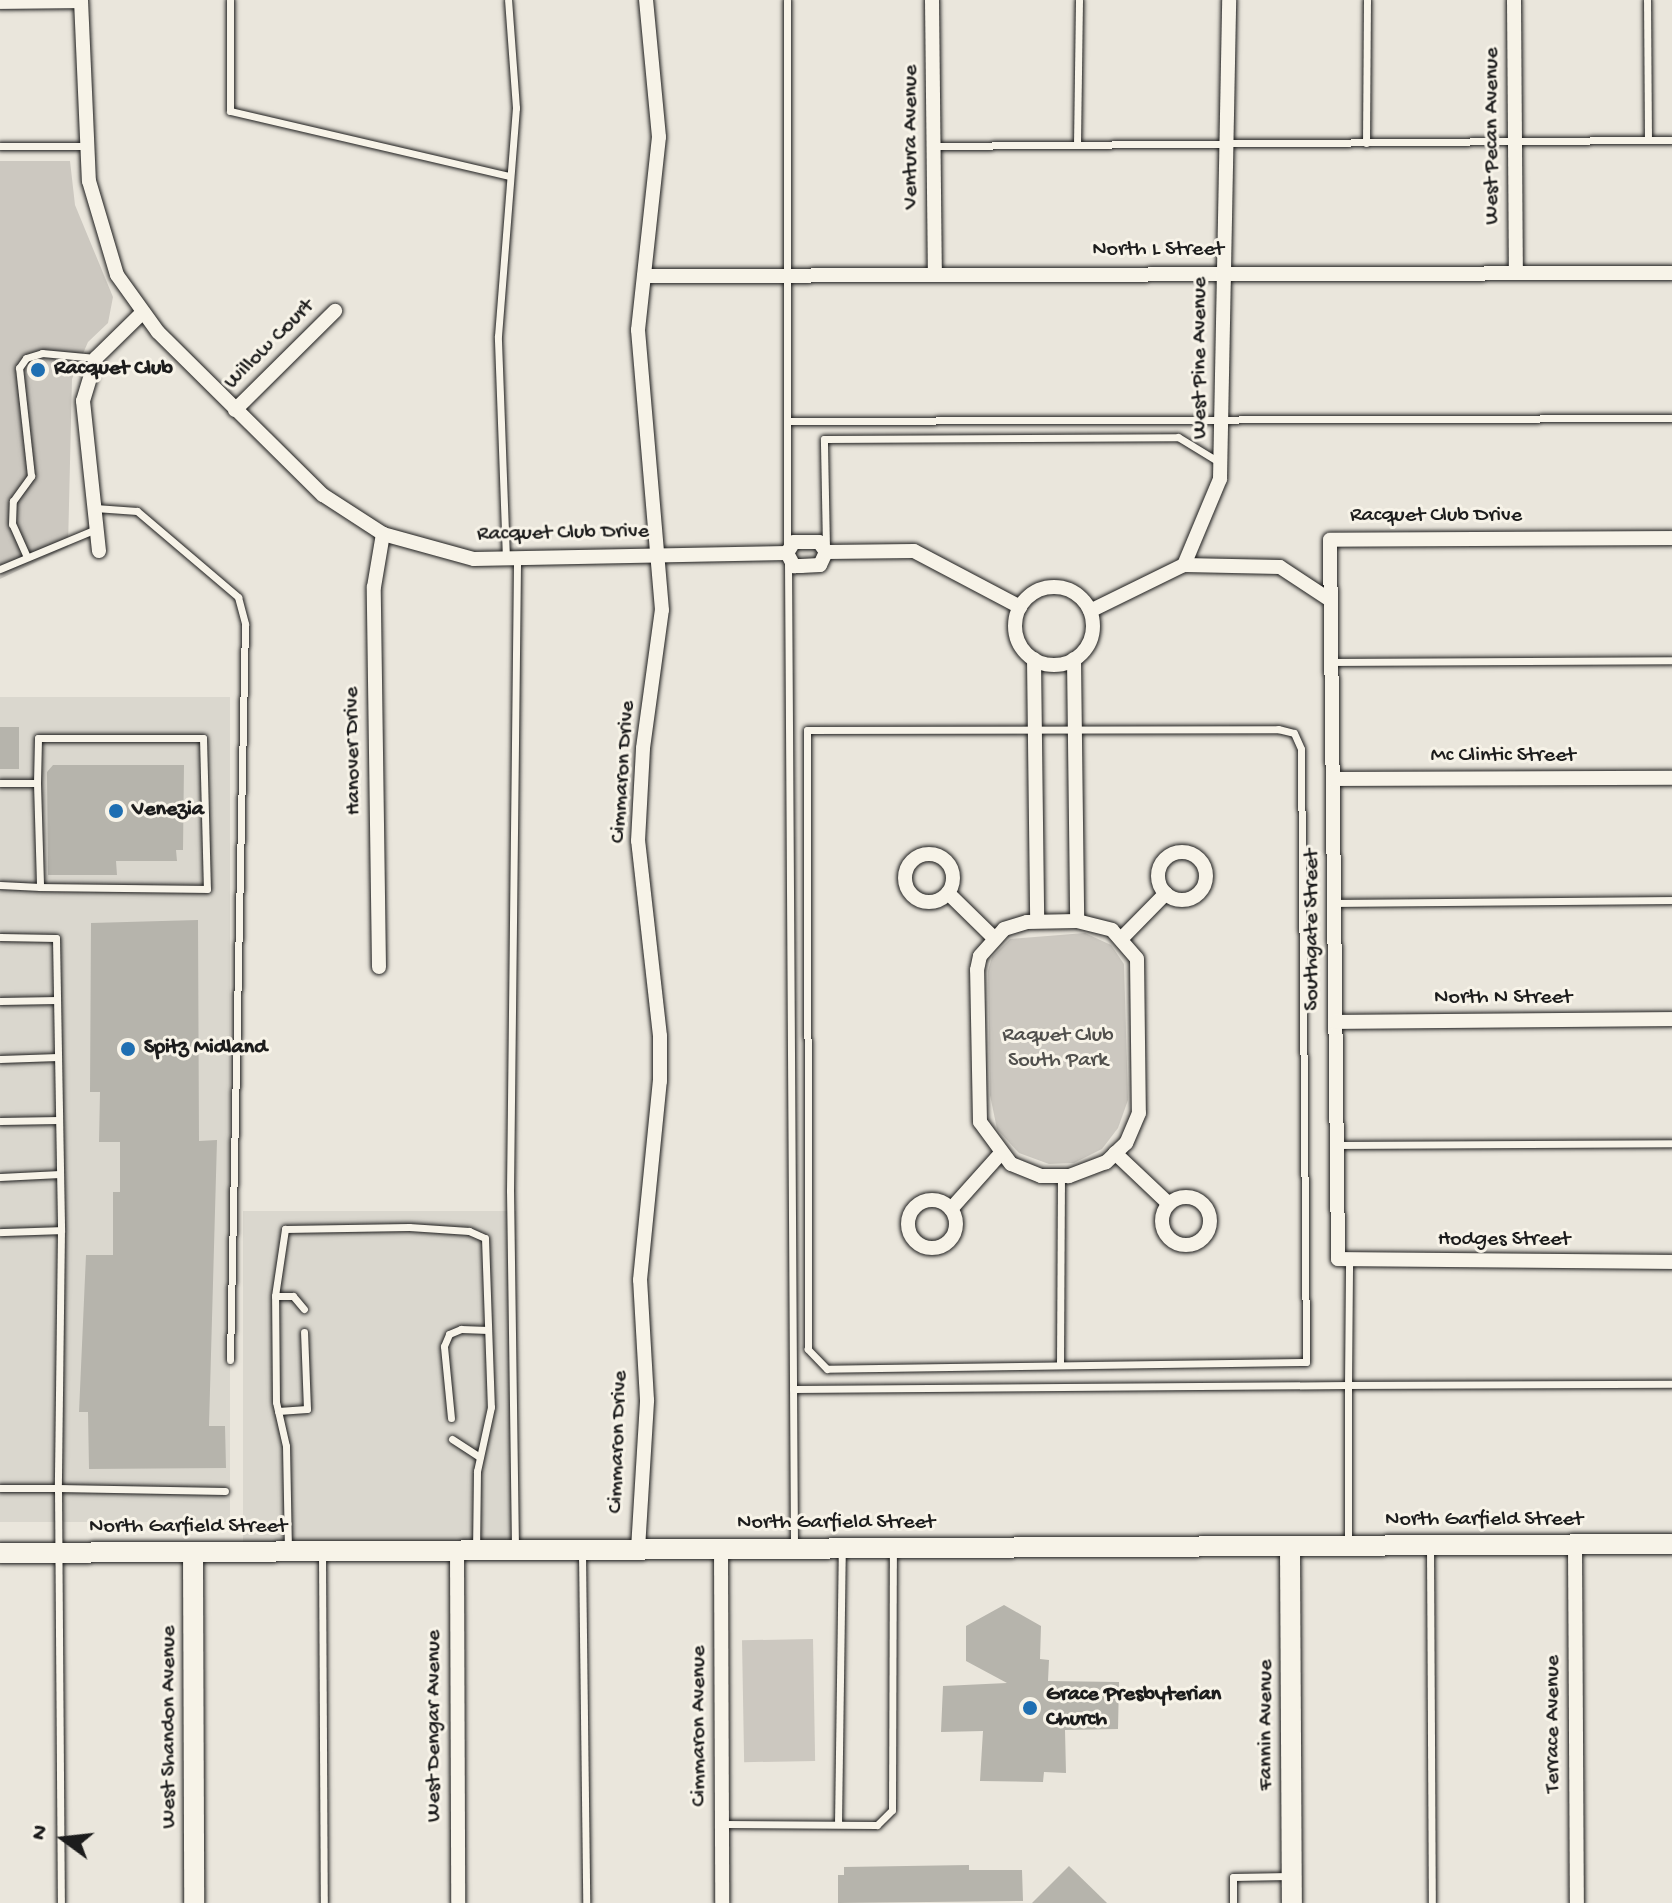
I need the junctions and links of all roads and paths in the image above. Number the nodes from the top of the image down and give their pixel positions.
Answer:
1 (230, 0) edge
2 (508, 0) edge
3 (646, 0) edge
4 (787, 0) edge
5 (932, 0) edge
6 (1079, 0) edge
7 (1229, 0) edge
8 (1367, 0) edge
9 (1514, 0) edge
10 (1647, 0) edge
11 (81, 1) edge
12 (0, 2) edge
13 (1648, 140) junction
14 (1672, 140) edge
15 (1366, 143) junction
16 (1515, 143) junction
17 (1077, 144) junction
18 (1225, 144) junction
19 (0, 146) edge
20 (85, 146) junction
21 (934, 146) junction
22 (510, 176) junction
23 (1223, 273) junction
24 (1516, 273) junction
25 (1672, 273) edge
26 (935, 274) junction
27 (789, 275) junction
28 (644, 276) junction
29 (335, 311) dead end
30 (142, 313) junction
31 (96, 358) junction
32 (235, 410) junction
33 (1223, 418) junction
34 (1672, 418) edge
35 (788, 421) junction
36 (1221, 463) junction
37 (93, 508) junction
38 (96, 529) junction
39 (383, 534) junction
40 (1672, 538) edge
41 (99, 551) dead end
42 (826, 552) junction
43 (787, 553) junction
44 (660, 554) junction
45 (27, 557) junction
46 (511, 561) junction
47 (1184, 565) junction
48 (0, 569) edge
49 (1330, 600) junction
50 (1020, 607) junction
51 (1090, 611) junction
52 (1034, 659) junction
53 (1074, 659) junction
54 (1672, 660) edge
55 (1331, 662) junction
56 (1075, 729) junction
57 (1035, 730) junction
58 (1672, 778) edge
59 (1334, 779) junction
60 (0, 783) edge
61 (37, 783) junction
62 (0, 885) edge
63 (40, 887) junction
64 (948, 893) dead end
65 (1166, 893) dead end
66 (1672, 900) edge
67 (1334, 903) junction
68 (1037, 921) junction
69 (1077, 921) junction
70 (0, 937) edge
71 (994, 938) junction
72 (1121, 939) junction
73 (379, 967) dead end
74 (57, 1000) junction
75 (0, 1001) edge
76 (1672, 1019) edge
77 (1335, 1022) junction
78 (58, 1057) junction
79 (0, 1059) edge
80 (59, 1120) junction
81 (0, 1121) edge
82 (1672, 1143) edge
83 (1337, 1145) junction
84 (1001, 1153) junction
85 (1115, 1153) junction
86 (60, 1174) junction
87 (1061, 1176) junction
88 (0, 1177) edge
89 (1169, 1204) dead end
90 (951, 1209) dead end
91 (61, 1230) junction
92 (0, 1232) edge
93 (1344, 1261) junction
94 (1672, 1262) edge
95 (275, 1296) junction
96 (304, 1309) dead end
97 (488, 1330) junction
98 (304, 1332) dead end
99 (230, 1360) dead end
100 (1060, 1365) junction
101 (1672, 1384) edge
102 (1348, 1385) junction
103 (793, 1389) junction
104 (278, 1411) junction
105 (451, 1418) dead end
106 (452, 1439) dead end
107 (480, 1457) junction
108 (0, 1488) edge
109 (58, 1488) junction
110 (225, 1491) dead end
111 (1672, 1544) edge
112 (1575, 1545) junction
113 (1430, 1546) junction
114 (1290, 1547) junction
115 (1348, 1547) junction
116 (721, 1548) junction
117 (794, 1548) junction
118 (842, 1548) junction
119 (893, 1548) junction
120 (638, 1549) junction
121 (466, 1550) junction
122 (515, 1550) junction
123 (582, 1550) junction
124 (288, 1551) junction
125 (322, 1551) junction
126 (59, 1552) junction
127 (193, 1552) junction
128 (0, 1553) edge
129 (722, 1824) junction
130 (838, 1824) junction
131 (1292, 1876) junction
132 (61, 1903) edge
133 (194, 1903) edge
134 (324, 1903) edge
135 (458, 1903) edge
136 (586, 1903) edge
137 (722, 1903) edge
138 (1233, 1903) edge
139 (1292, 1903) edge
140 (1432, 1903) edge
141 (1577, 1903) edge

1 - 22 lane
2 - 22 lane
3 - 28 street, Cimmaron Drive
4 - 27 lane
5 - 21 street, Ventura Avenue
6 - 17 lane
7 - 18 street, West Pine Avenue
8 - 15 lane
9 - 16 street, West Pecan Avenue
10 - 13 lane
11 - 12 street, Racquet Club Drive
11 - 20 street, Racquet Club Drive
13 - 14 lane
13 - 16 lane
15 - 16 lane
15 - 18 lane
16 - 24 street, West Pecan Avenue
17 - 18 lane
17 - 21 lane
18 - 23 street, West Pine Avenue
19 - 20 lane
20 - 30 street, Racquet Club Drive
21 - 26 street, Ventura Avenue
22 - 46 lane
23 - 24 street, North L Street
23 - 26 street, North L Street
23 - 33 street, West Pine Avenue
24 - 25 street, North L Street
26 - 27 street, North L Street
27 - 28 street, North L Street
27 - 35 lane
28 - 44 street, Cimmaron Drive
29 - 32 street, Willow Court
30 - 31 street
30 - 32 street, Racquet Club Drive
31 - 37 street
31 - 45 lane
32 - 39 street, Racquet Club Drive
33 - 34 lane
33 - 35 lane
33 - 36 street, West Pine Avenue
35 - 43 lane
36 - 42 lane
36 - 47 street, West Pine Avenue
37 - 38 street
37 - 99 lane
38 - 41 street
38 - 45 lane
39 - 46 street, Racquet Club Drive
39 - 73 street, Hanover Drive
40 - 49 street, Racquet Club Drive
42 - 43 street, Racquet Club Drive
42 - 50 street, Racquet Club Drive
43 - 44 street, Racquet Club Drive
43 - 103 lane
44 - 46 street, Racquet Club Drive
44 - 120 street, Cimmaron Drive
45 - 48 lane
46 - 122 lane
47 - 49 street
47 - 51 street
49 - 55 street, Southgate Street
50 - 51 street
50 - 52 street
51 - 53 street
52 - 53 street
52 - 57 street
53 - 56 street
54 - 55 lane
55 - 59 street, Southgate Street
56 - 57 lane
56 - 69 street
56 - 100 lane
57 - 68 street
57 - 100 lane
58 - 59 street, Mc Clintic Street
59 - 67 street, Southgate Street
60 - 61 lane
61 - 63 lane
61 - 63 lane
62 - 63 lane
64 - 71 street
65 - 72 street
66 - 67 lane
67 - 77 street, Southgate Street
68 - 69 street
68 - 71 street
69 - 72 street
70 - 74 lane
71 - 84 street
72 - 85 street
74 - 75 lane
74 - 78 lane
76 - 77 street, North N Street
77 - 83 street, Southgate Street
78 - 79 lane
78 - 80 lane
80 - 81 lane
80 - 86 lane
82 - 83 lane
83 - 93 street, Southgate Street
84 - 87 street
84 - 90 street
85 - 87 street
85 - 89 street
86 - 88 lane
86 - 91 lane
87 - 100 lane
91 - 92 lane
91 - 109 lane
93 - 94 street, Hodges Street
93 - 102 lane
95 - 96 lane
95 - 97 lane
95 - 104 lane
97 - 105 lane
97 - 107 lane
98 - 104 lane
101 - 102 lane
102 - 103 lane
102 - 115 lane
103 - 117 lane
104 - 124 lane
106 - 107 lane
107 - 121 lane
108 - 109 lane
109 - 110 lane
109 - 126 lane
111 - 112 main road, North Garfield Street
112 - 113 main road, North Garfield Street
112 - 141 street, Terrace Avenue
113 - 115 main road, North Garfield Street
113 - 140 lane
114 - 115 main road, North Garfield Street
114 - 119 main road, North Garfield Street
114 - 131 main road, Fannin Avenue
116 - 117 main road, North Garfield Street
116 - 120 main road, North Garfield Street
116 - 129 street, Cimmaron Avenue
117 - 118 main road, North Garfield Street
118 - 119 main road, North Garfield Street
118 - 130 lane
119 - 130 lane
120 - 123 main road, North Garfield Street
121 - 122 main road, North Garfield Street
121 - 125 main road, North Garfield Street
121 - 135 street, West Dengar Avenue
122 - 123 main road, North Garfield Street
123 - 136 lane
124 - 125 main road, North Garfield Street
124 - 127 main road, North Garfield Street
125 - 134 lane
126 - 127 main road, North Garfield Street
126 - 128 main road, North Garfield Street
126 - 132 lane
127 - 133 main road, West Shandon Avenue
129 - 130 lane
129 - 137 street, Cimmaron Avenue
131 - 138 lane
131 - 139 main road, Fannin Avenue

